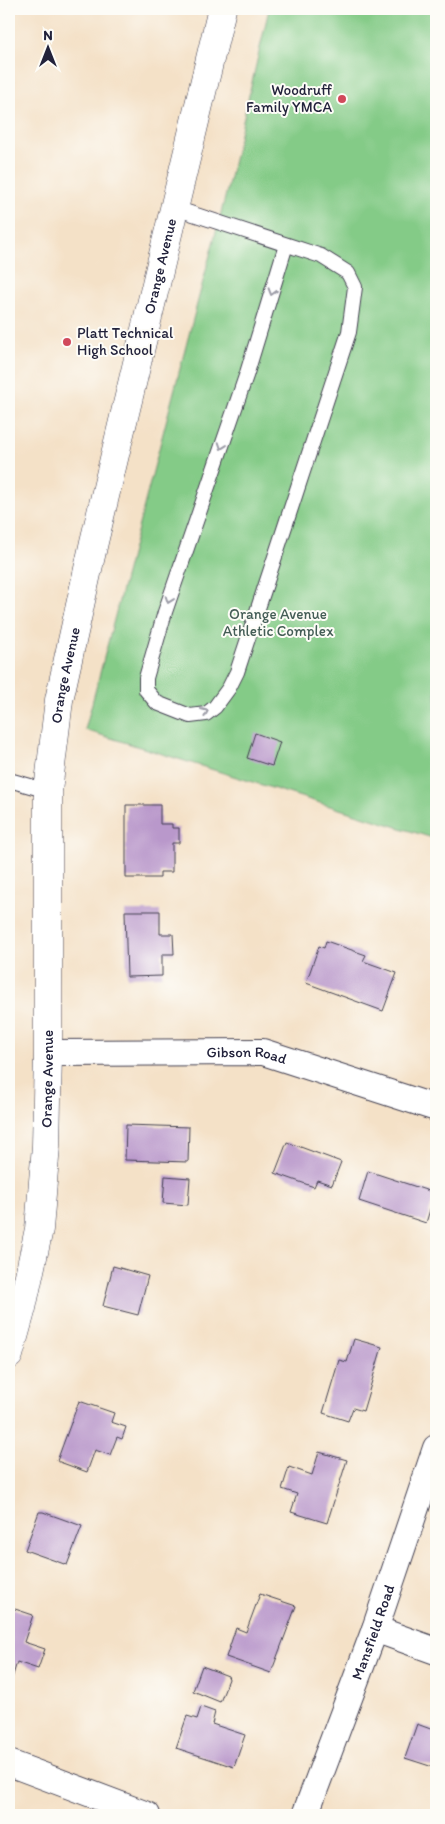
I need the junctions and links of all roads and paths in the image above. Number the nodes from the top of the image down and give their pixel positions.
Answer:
1 (222, 9) edge
2 (175, 208) junction
3 (286, 245) junction
4 (9, 780) edge
5 (48, 791) junction
6 (48, 1053) junction
7 (436, 1108) edge
8 (9, 1355) edge
9 (436, 1448) edge
10 (375, 1629) junction
11 (436, 1651) edge
12 (9, 1763) edge
13 (147, 1815) edge
14 (305, 1815) edge

1 - 2 main road, Orange Avenue
2 - 3 lane
2 - 5 main road, Orange Avenue
3 -> 3 lane
4 - 5 lane
5 - 6 main road, Orange Avenue
6 - 7 street, Gibson Road
6 - 8 main road, Orange Avenue
9 - 10 street, Mansfield Road
10 - 11 street
10 - 14 street, Mansfield Road
12 - 13 street

